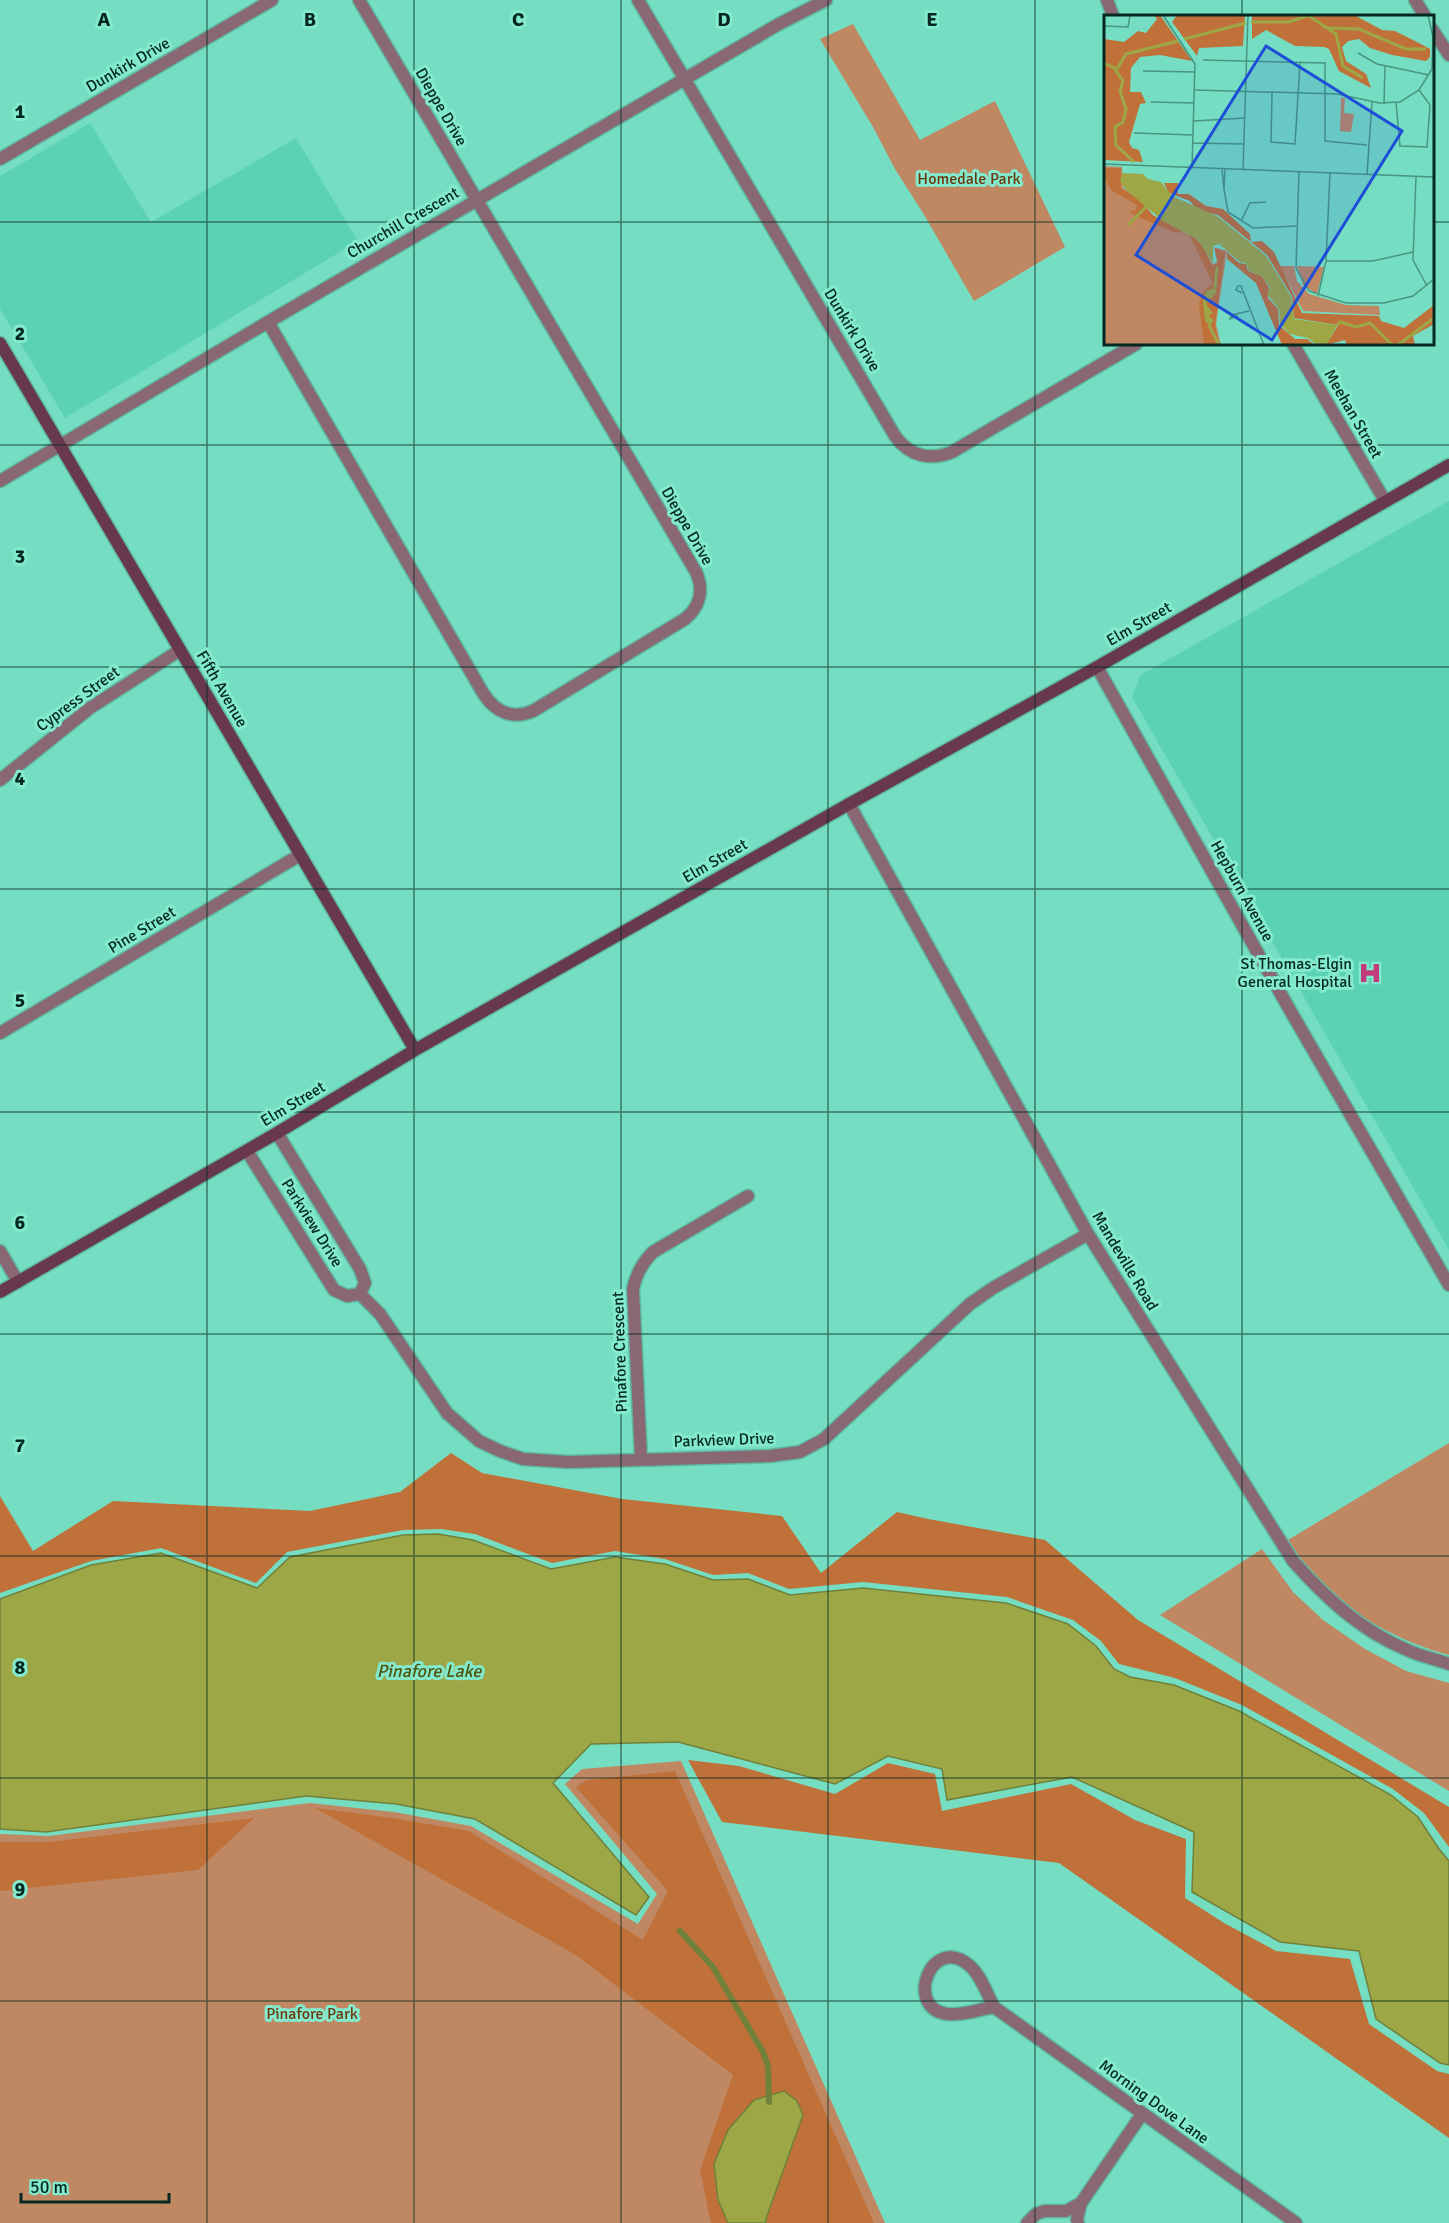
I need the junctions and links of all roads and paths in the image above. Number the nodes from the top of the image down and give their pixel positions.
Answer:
1 (272, 0) edge
2 (359, 0) edge
3 (638, 0) edge
4 (826, 0) edge
5 (1107, 0) edge
6 (1414, 0) edge
7 (1113, 15) edge
8 (1424, 15) edge
9 (1434, 31) edge
10 (1449, 55) edge
11 (684, 79) junction
12 (0, 159) edge
13 (476, 200) junction
14 (268, 322) junction
15 (0, 343) edge
16 (1134, 345) edge
17 (1294, 345) edge
18 (60, 446) junction
19 (1449, 465) edge
20 (0, 481) edge
21 (1385, 501) junction
22 (180, 650) junction
23 (1097, 667) junction
24 (0, 780) edge
25 (849, 804) junction
26 (300, 855) junction
27 (0, 1033) edge
28 (415, 1050) junction
29 (277, 1133) junction
30 (247, 1150) junction
31 (748, 1196) dead end
32 (1088, 1234) junction
33 (0, 1251) edge
34 (18, 1282) junction
35 (1449, 1285) edge
36 (0, 1292) edge
37 (360, 1294) junction
38 (641, 1459) junction
39 (1449, 1664) edge
40 (994, 2007) junction
41 (1142, 2114) junction
42 (1081, 2203) junction
43 (1027, 2223) edge
44 (1078, 2223) edge
45 (1296, 2223) edge

1 - 12 street, Dunkirk Drive
2 - 13 street, Dieppe Drive
3 - 11 street, Dunkirk Drive
4 - 11 street, Churchill Crescent
5 - 7 street
6 - 8 street
9 - 10 street
11 - 13 street, Churchill Crescent
11 - 16 street, Dunkirk Drive
13 - 14 street, Churchill Crescent
13 - 14 street, Dieppe Drive
14 - 18 street, Churchill Crescent
15 - 18 main road, Fifth Avenue
17 - 21 street, Meehan Street
18 - 20 street, Churchill Crescent
18 - 22 main road, Fifth Avenue
19 - 21 main road, Elm Street
21 - 23 main road, Elm Street
22 - 24 street, Cypress Street
22 - 26 main road, Fifth Avenue
23 - 25 main road, Elm Street
23 - 35 street, Hepburn Avenue
25 - 28 main road, Elm Street
25 - 32 street, Mandeville Road
26 - 27 street, Pine Street
26 - 28 main road, Fifth Avenue
28 - 29 main road, Elm Street
29 - 30 main road, Elm Street
29 - 37 street, Parkview Drive
30 - 34 main road, Elm Street
30 - 37 street, Parkview Drive
31 - 38 street, Pinafore Crescent
32 - 38 street, Parkview Drive
32 - 39 street, Mandeville Road
33 - 34 street
34 - 36 main road, Elm Street
37 - 38 street, Parkview Drive
40 - 40 street, Morning Dove Lane
40 - 41 street, Morning Dove Lane
41 - 42 street
41 - 45 street, Morning Dove Lane
42 - 43 street
42 - 44 street

